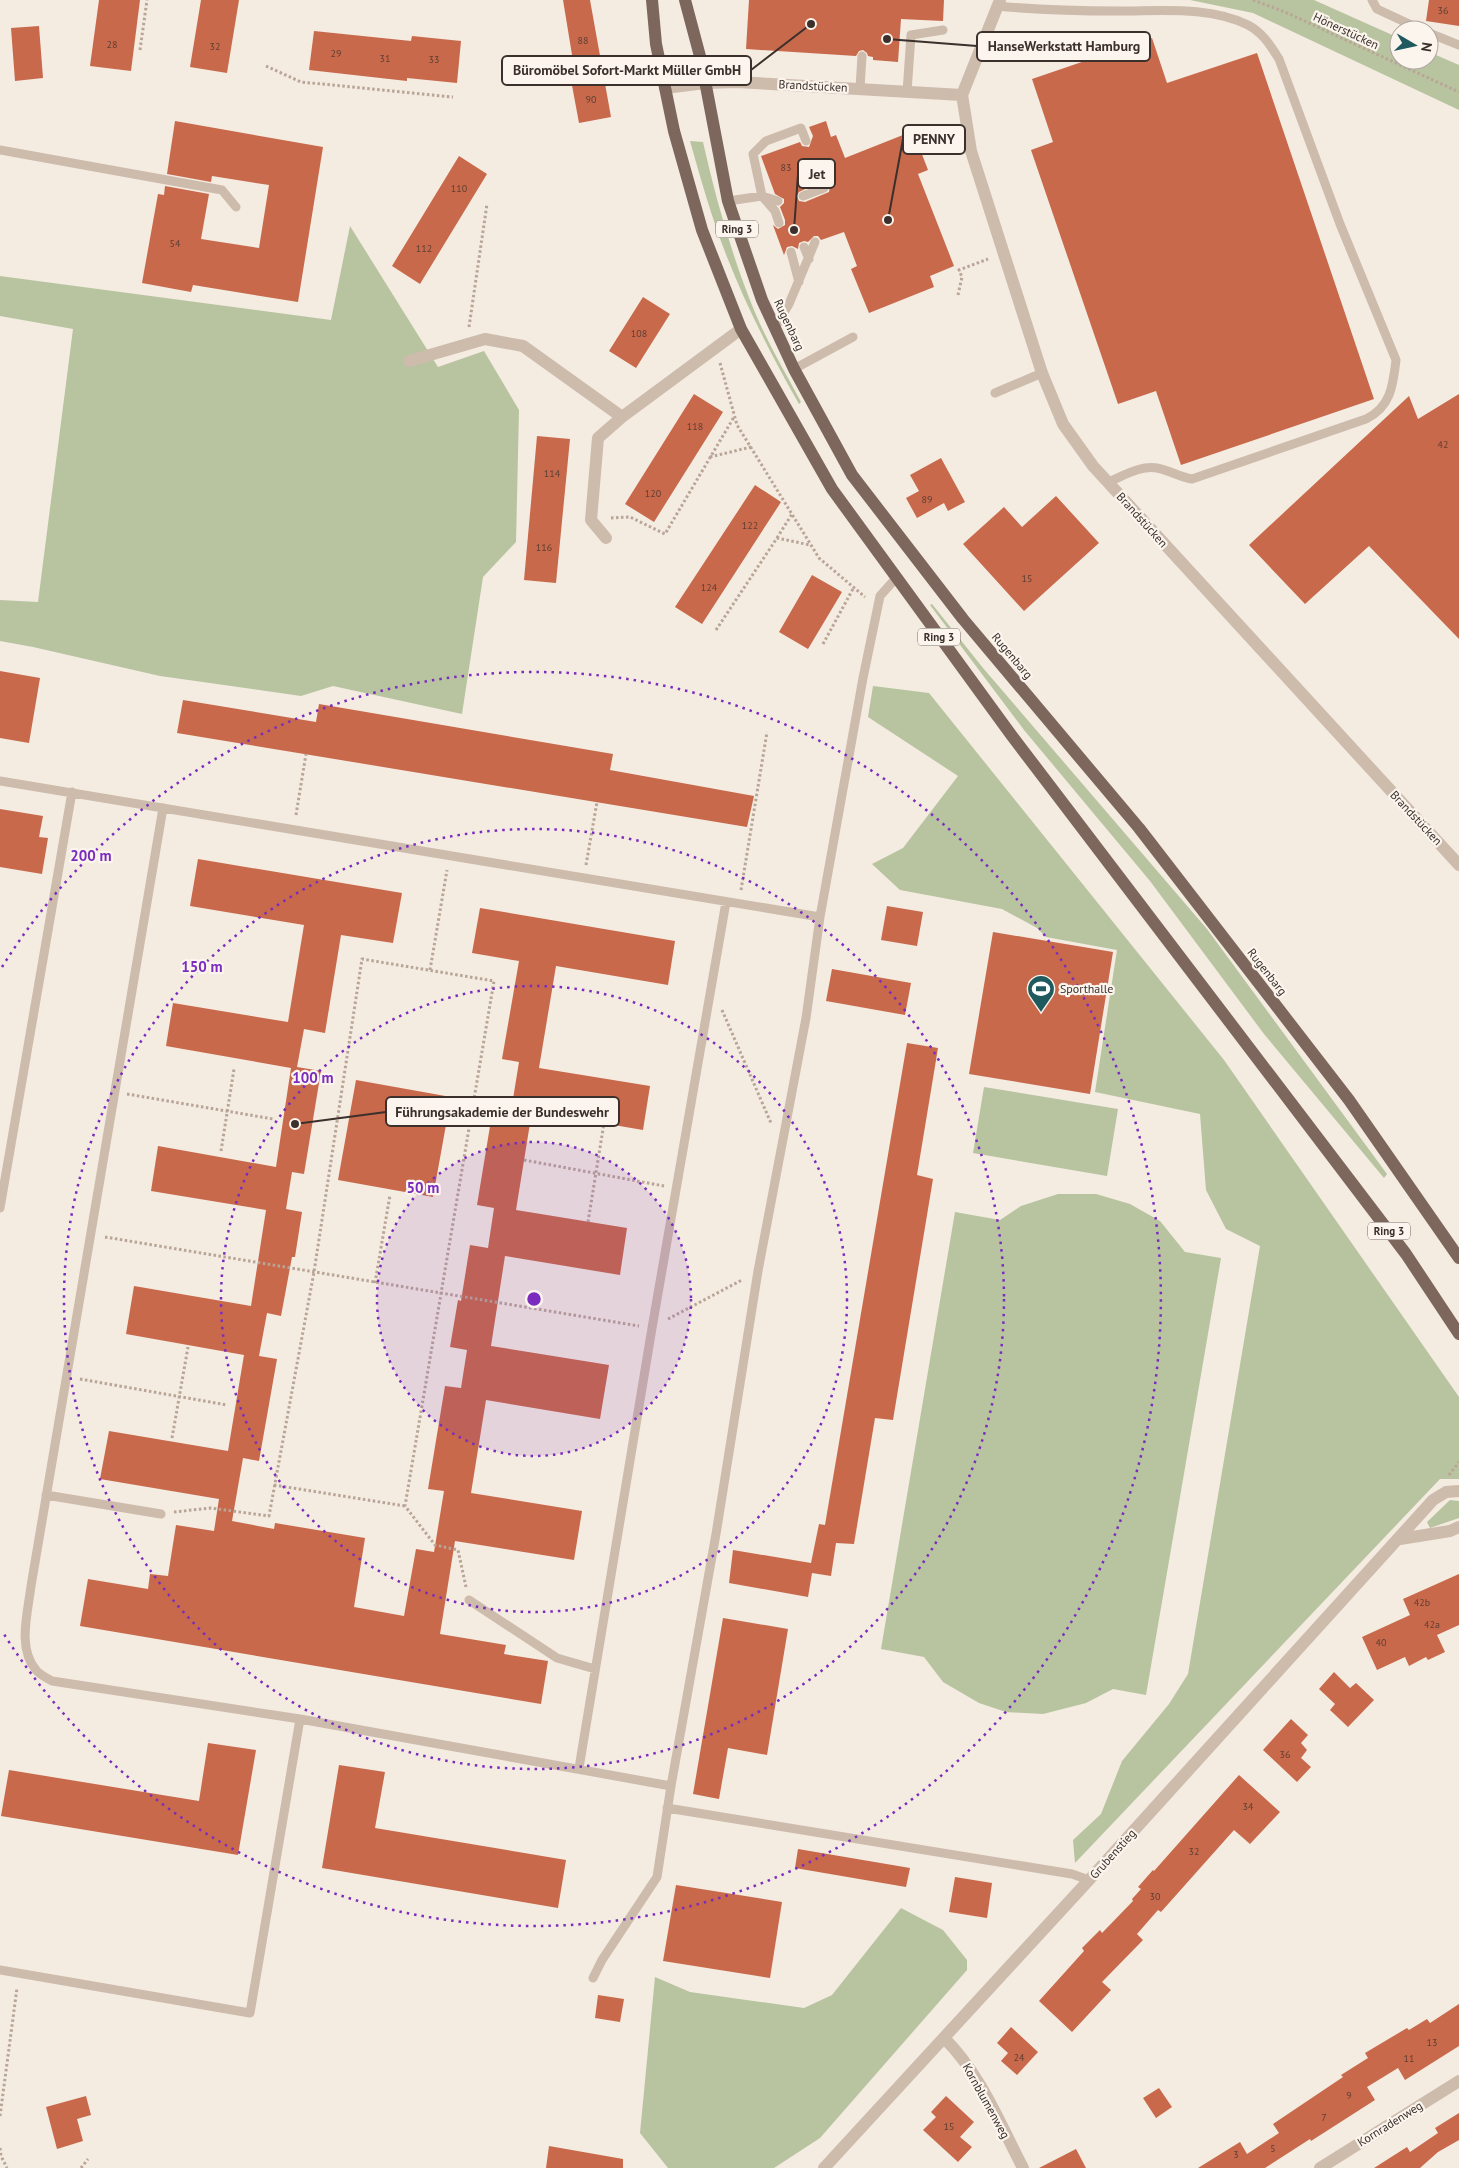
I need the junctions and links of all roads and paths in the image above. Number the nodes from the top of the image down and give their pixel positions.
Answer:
1 (147, 0) edge
2 (652, 0) edge
3 (685, 0) edge
4 (1253, 0) edge
5 (1372, 0) edge
6 (999, 3) edge
7 (1401, 20) edge
8 (943, 30) dead end
9 (1439, 37) edge
10 (1459, 45) edge
11 (140, 50) dead end
12 (862, 56) dead end
13 (266, 66) dead end
14 (705, 83) junction
15 (665, 88) junction
16 (860, 88) junction
17 (907, 92) junction
18 (1459, 92) edge
19 (962, 95) junction
20 (453, 97) dead end
21 (806, 141) dead end
22 (0, 150) edge
23 (819, 175) dead end
24 (762, 196) junction
25 (803, 196) dead end
26 (728, 201) junction
27 (778, 201) dead end
28 (487, 204) dead end
29 (236, 207) dead end
30 (779, 223) dead end
31 (816, 242) dead end
32 (804, 247) dead end
33 (791, 252) dead end
34 (809, 259) junction
35 (988, 259) dead end
36 (799, 282) junction
37 (958, 295) dead end
38 (775, 328) junction
39 (741, 329) junction
40 (853, 337) dead end
41 (466, 345) junction
42 (715, 348) junction
43 (409, 361) dead end
44 (794, 369) junction
45 (1042, 373) junction
46 (996, 393) dead end
47 (734, 416) junction
48 (622, 417) junction
49 (751, 447) junction
50 (710, 457) junction
51 (1108, 482) junction
52 (792, 514) junction
53 (591, 520) junction
54 (606, 538) dead end
55 (777, 538) junction
56 (811, 545) junction
57 (896, 578) junction
58 (854, 587) junction
59 (880, 596) junction
60 (716, 630) dead end
61 (823, 644) dead end
62 (767, 732) dead end
63 (306, 754) dead end
64 (0, 781) edge
65 (72, 792) junction
66 (597, 802) dead end
67 (163, 808) junction
68 (294, 830) junction
69 (450, 856) junction
70 (1459, 865) edge
71 (584, 878) junction
72 (726, 902) junction
73 (738, 904) junction
74 (820, 918) junction
75 (430, 970) junction
76 (711, 984) junction
77 (234, 1069) dead end
78 (114, 1092) junction
79 (227, 1111) junction
80 (273, 1119) dead end
81 (604, 1123) dead end
82 (774, 1131) dead end
83 (221, 1151) dead end
84 (524, 1160) dead end
85 (596, 1173) junction
86 (676, 1188) junction
87 (390, 1196) dead end
88 (0, 1208) edge
89 (588, 1222) dead end
90 (90, 1235) junction
91 (1459, 1258) edge
92 (758, 1271) junction
93 (314, 1272) junction
94 (375, 1283) junction
95 (440, 1294) junction
96 (652, 1328) junction
97 (1459, 1334) edge
98 (188, 1347) dead end
99 (66, 1377) junction
100 (180, 1396) junction
101 (227, 1404) dead end
102 (172, 1438) dead end
103 (274, 1485) junction
104 (1459, 1491) edge
105 (46, 1495) junction
106 (405, 1506) junction
107 (161, 1514) joint
108 (1459, 1527) edge
109 (1400, 1539) junction
110 (469, 1600) joint
111 (596, 1669) junction
112 (300, 1718) junction
113 (579, 1768) junction
114 (671, 1786) junction
115 (667, 1808) junction
116 (1089, 1880) junction
117 (0, 1970) edge
118 (19, 1972) junction
119 (593, 1978) dead end
120 (944, 2038) junction
121 (1459, 2081) edge
122 (0, 2116) edge
123 (0, 2148) edge
124 (88, 2159) dead end
125 (6, 2168) edge
126 (81, 2168) edge
127 (824, 2168) edge
128 (1023, 2168) edge
129 (1320, 2168) edge

1 - 11 path
2 - 15 main road, Ring 3
3 - 14 main road, Rugenbarg / Ring 3
4 - 18 path, Hönerstücken
5 - 7 lane
6 - 19 street, Brandstücken
6 - 51 lane
8 - 17 lane
9 - 10 lane
12 - 16 lane
13 - 20 path
14 - 15 street, Brandstücken
14 - 16 street, Brandstücken
14 - 26 main road, Rugenbarg / Ring 3
15 - 39 main road, Ring 3
16 - 17 street, Brandstücken
17 - 19 street, Brandstücken
19 - 45 street, Brandstücken
21 - 24 lane
22 - 29 lane
23 - 25 lane
24 - 26 lane
24 - 27 lane
24 - 30 lane
26 - 38 main road, Rugenbarg / Ring 3
28 - 41 path
31 - 34 lane
32 - 34 lane
33 - 36 lane
34 - 36 lane
35 - 37 path
36 - 38 lane
38 - 44 main road, Rugenbarg / Ring 3
39 - 42 street
39 - 57 main road, Ring 3
40 - 44 lane
41 - 43 street
41 - 48 street
42 - 47 path
42 - 48 street
44 - 91 main road, Rugenbarg / Ring 3
45 - 46 lane
45 - 51 street, Brandstücken
47 - 49 path
47 - 50 path
48 - 53 street
49 - 50 path
49 - 52 path
50 - 53 path
51 - 70 street, Brandstücken
52 - 55 path
52 - 56 path
53 - 54 street
55 - 56 path
55 - 60 path
56 - 58 path
57 - 59 lane
57 - 97 main road, Ring 3
58 - 59 path
58 - 61 path
59 - 74 lane
62 - 73 path
63 - 68 path
64 - 65 lane
65 - 67 lane
65 - 88 lane
66 - 71 path
67 - 68 lane
67 - 78 lane
68 - 69 lane
69 - 71 lane
69 - 75 path
71 - 72 lane
72 - 73 lane
72 - 76 lane
73 - 74 lane
74 - 92 lane
75 - 93 path
75 - 95 path
76 - 82 path
76 - 86 lane
77 - 79 path
78 - 79 path
78 - 90 lane
79 - 80 path
79 - 83 path
81 - 85 path
84 - 85 path
85 - 86 path
85 - 89 path
86 - 96 lane
87 - 94 path
90 - 93 path
90 - 99 lane
92 - 96 path
92 - 114 lane
93 - 94 path
93 - 103 path
94 - 95 path
95 - 96 path
95 - 106 path
96 - 111 lane
98 - 100 path
99 - 100 path
99 - 105 lane
100 - 101 path
100 - 102 path
103 - 106 path
103 - 107 path
104 - 109 street, Grubenstieg
105 - 107 lane
105 - 112 lane
106 - 110 path
108 - 109 street
109 - 116 street, Grubenstieg
110 - 111 lane
111 - 113 lane
112 - 113 lane
112 - 118 lane
113 - 114 lane
114 - 115 lane
115 - 116 lane
115 - 119 lane
116 - 120 street, Grubenstieg
117 - 118 lane
118 - 122 path
120 - 127 street, Grubenstieg
120 - 128 street, Kornblumenweg
121 - 129 street, Kornradenweg
123 - 125 path
124 - 126 path

